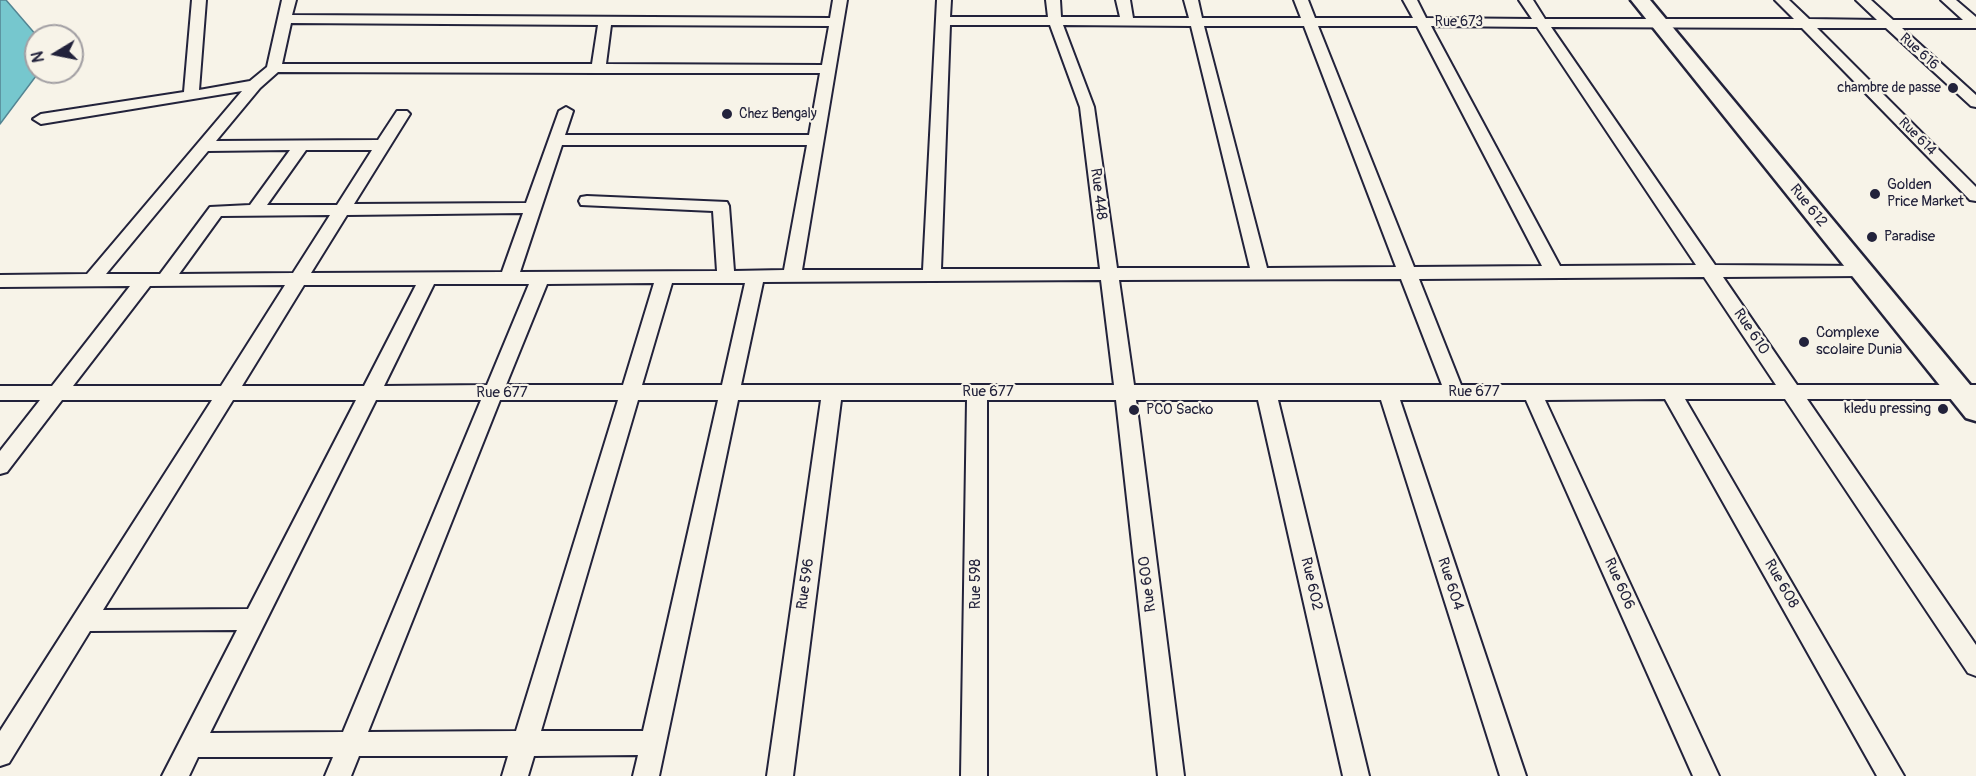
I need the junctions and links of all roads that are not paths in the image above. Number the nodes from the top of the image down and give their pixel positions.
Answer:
1 (199, 0) edge
2 (289, 0) edge
3 (840, 0) edge
4 (944, 0) edge
5 (1053, 0) edge
6 (1123, 0) edge
7 (1191, 0) edge
8 (1300, 0) edge
9 (1410, 0) edge
10 (1526, 0) edge
11 (1640, 0) edge
12 (1782, 0) edge
13 (1863, 0) edge
14 (1948, 0) edge
15 (285, 20) junction
16 (605, 21) junction
17 (943, 21) junction
18 (1055, 21) junction
19 (1127, 21) junction
20 (1196, 21) junction
21 (836, 22) junction
22 (1309, 22) junction
23 (1421, 22) junction
24 (1541, 22) junction
25 (1658, 23) junction
26 (1805, 23) junction
27 (1889, 24) junction
28 (1976, 24) edge
29 (274, 68) junction
30 (598, 69) junction
31 (828, 69) junction
32 (255, 85) junction
33 (190, 95) junction
34 (1976, 103) edge
35 (566, 111) dead end
36 (402, 114) dead end
37 (41, 118) dead end
38 (555, 140) junction
39 (816, 140) junction
40 (383, 145) junction
41 (204, 146) junction
42 (301, 146) junction
43 (1976, 196) edge
44 (587, 201) dead end
45 (532, 208) junction
46 (342, 210) junction
47 (254, 212) junction
48 (1860, 270) junction
49 (1709, 271) junction
50 (1554, 272) junction
51 (1260, 273) junction
52 (1408, 273) junction
53 (1109, 274) junction
54 (792, 276) junction
55 (932, 276) junction
56 (665, 277) junction
57 (726, 277) junction
58 (755, 277) junction
59 (509, 278) junction
60 (540, 278) junction
61 (298, 279) junction
62 (428, 279) junction
63 (145, 280) junction
64 (165, 280) junction
65 (0, 281) edge
66 (91, 281) junction
67 (977, 392) junction
68 (1266, 392) junction
69 (1388, 392) junction
70 (1454, 392) junction
71 (1532, 392) junction
72 (1671, 392) junction
73 (1791, 392) junction
74 (1968, 392) edge
75 (0, 393) edge
76 (57, 393) junction
77 (227, 393) junction
78 (370, 393) junction
79 (493, 393) junction
80 (630, 393) junction
81 (730, 393) junction
82 (832, 393) junction
83 (1125, 393) junction
84 (1976, 411) edge
85 (0, 466) edge
86 (255, 619) junction
87 (84, 621) junction
88 (1976, 665) edge
89 (653, 743) junction
90 (525, 744) junction
91 (190, 745) junction
92 (350, 745) junction
93 (2, 749) edge
94 (175, 776) edge
95 (338, 776) edge
96 (515, 776) edge
97 (646, 776) edge
98 (780, 776) edge
99 (974, 776) edge
100 (1171, 776) edge
101 (1356, 776) edge
102 (1513, 776) edge
103 (1706, 776) edge
104 (1891, 776) edge

1 - 33 street
2 - 15 street
3 - 21 street
4 - 17 street
5 - 18 street, Rue 448
6 - 19 street
7 - 20 street
8 - 22 street
9 - 23 street
10 - 24 street, Rue 610
11 - 25 street, Rue 612
12 - 26 street, Rue 614
13 - 27 street, Rue 616
14 - 28 street
15 - 16 street
15 - 29 street
16 - 21 street
16 - 30 street
17 - 18 street, Rue 673
17 - 55 street
18 - 19 street, Rue 673
18 - 53 street, Rue 448
19 - 20 street, Rue 673
20 - 22 street, Rue 673
20 - 51 street
21 - 31 street
22 - 23 street, Rue 673
22 - 52 street
23 - 24 street, Rue 673
23 - 50 street
24 - 25 street, Rue 673
24 - 49 street, Rue 610
25 - 26 street, Rue 673
25 - 48 street, Rue 612
26 - 27 street, Rue 673
26 - 43 street, Rue 614
27 - 28 street, Rue 673
27 - 34 street, Rue 616
29 - 30 street
29 - 32 street
30 - 31 street
31 - 39 street
32 - 33 street
32 - 41 street
33 - 37 street
35 - 38 street
36 - 40 street
38 - 39 street
38 - 45 street
39 - 54 street
40 - 42 street
40 - 46 street
41 - 42 street
41 - 66 street
42 - 47 street
44 - 57 street
45 - 46 street
45 - 59 street
46 - 47 street
46 - 61 street
47 - 64 street
48 - 49 street
48 - 74 street, Rue 612
49 - 50 street
49 - 73 street, Rue 610
50 - 52 street
51 - 52 street
51 - 53 street
52 - 70 street
53 - 55 street
53 - 83 street, Rue 448
54 - 55 street
54 - 58 street
56 - 57 street
56 - 60 street
56 - 80 street
57 - 58 street
58 - 81 street
59 - 60 street
59 - 62 street
60 - 79 street
61 - 62 street
61 - 64 street
61 - 77 street
62 - 78 street
63 - 64 street
63 - 66 street
63 - 76 street
65 - 66 street
67 - 82 street, Rue 677
67 - 83 street, Rue 677
67 - 99 street, Rue 598
68 - 69 street, Rue 677
68 - 83 street, Rue 677
68 - 101 street, Rue 602
69 - 70 street, Rue 677
69 - 102 street, Rue 604
70 - 71 street, Rue 677
71 - 72 street, Rue 677
71 - 103 street, Rue 606
72 - 73 street, Rue 677
72 - 104 street, Rue 608
73 - 74 street, Rue 677
73 - 88 street, Rue 610
74 - 84 street, Rue 612
75 - 76 street, Rue 677
76 - 77 street, Rue 677
76 - 85 street
77 - 78 street, Rue 677
77 - 87 street
78 - 79 street, Rue 677
78 - 86 street
79 - 80 street, Rue 677
79 - 92 street
80 - 81 street, Rue 677
80 - 90 street
81 - 82 street, Rue 677
81 - 89 street
82 - 98 street, Rue 596
83 - 100 street, Rue 600
86 - 87 street
86 - 91 street
87 - 93 street
89 - 90 street
89 - 97 street
90 - 92 street
90 - 96 street
91 - 92 street
91 - 94 street
92 - 95 street

